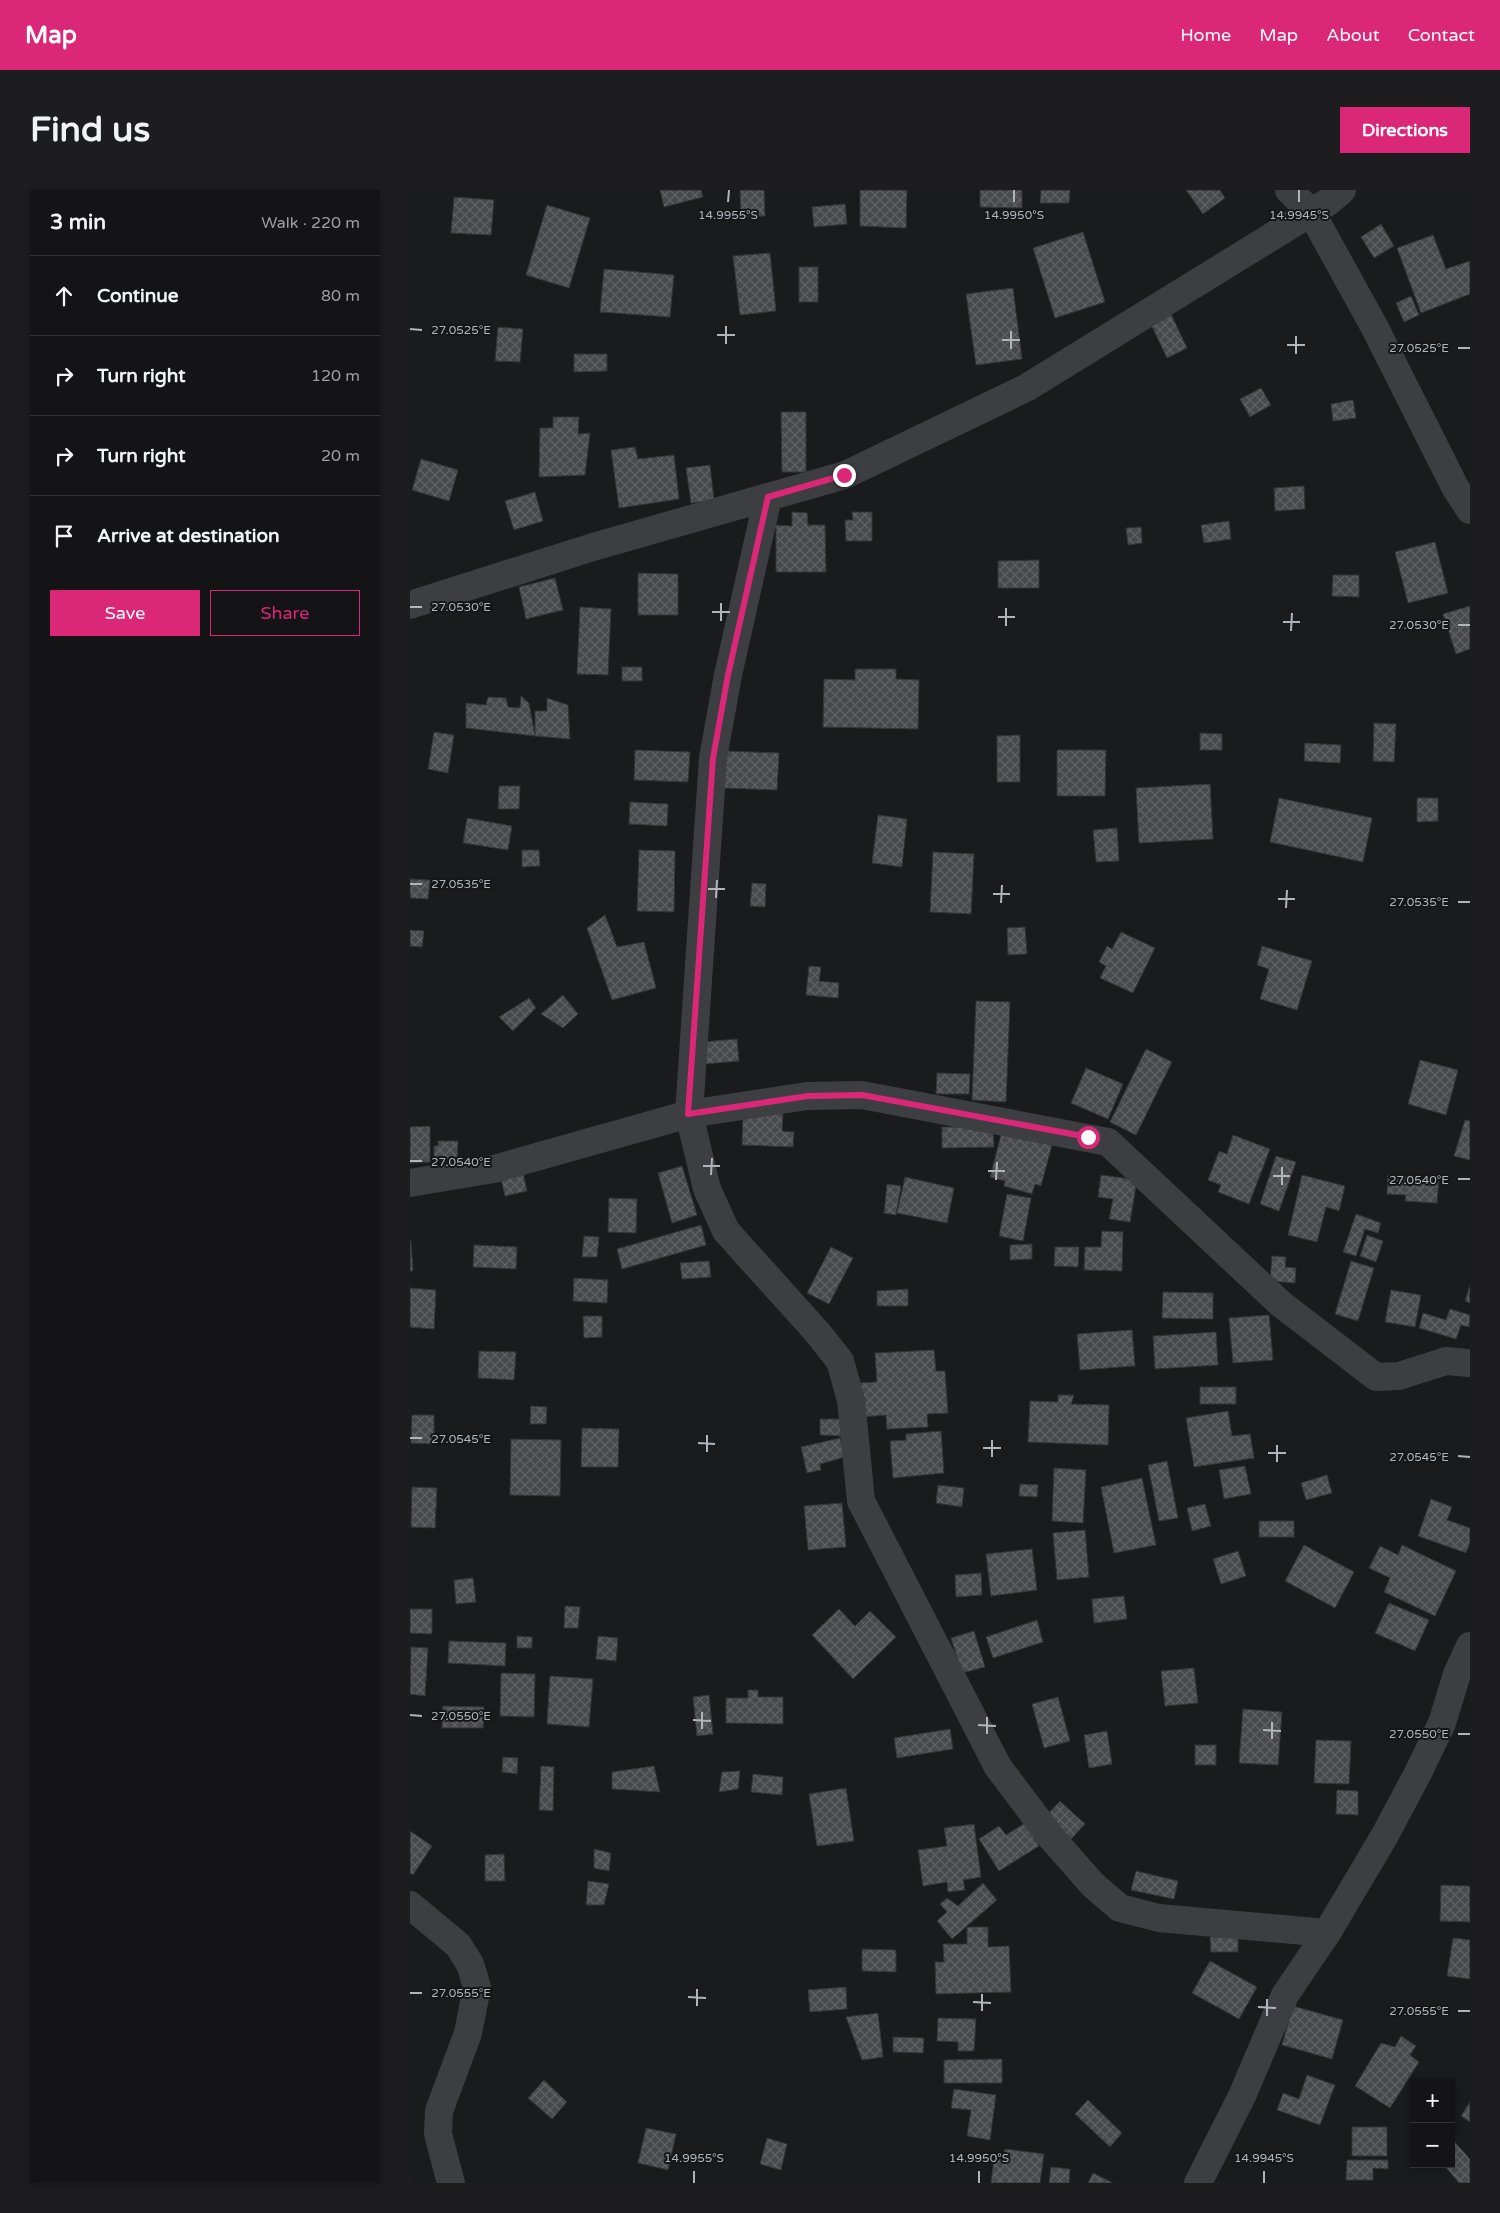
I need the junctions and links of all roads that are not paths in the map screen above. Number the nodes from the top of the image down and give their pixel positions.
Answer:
1 (1288, 190) edge
2 (1342, 190) edge
3 (1310, 212) junction
4 (768, 497) junction
5 (1470, 510) edge
6 (410, 605) edge
7 (688, 1114) junction
8 (410, 1183) edge
9 (1470, 1363) edge
10 (1470, 1646) edge
11 (410, 1905) edge
12 (1327, 1933) junction
13 (451, 2183) edge
14 (1198, 2183) edge

1 - 3 street
2 - 3 street
3 - 4 street
3 - 5 street
4 - 6 street
4 - 7 street
7 - 8 street
7 - 9 street
7 - 12 street
10 - 12 street
11 - 13 street
12 - 14 street

